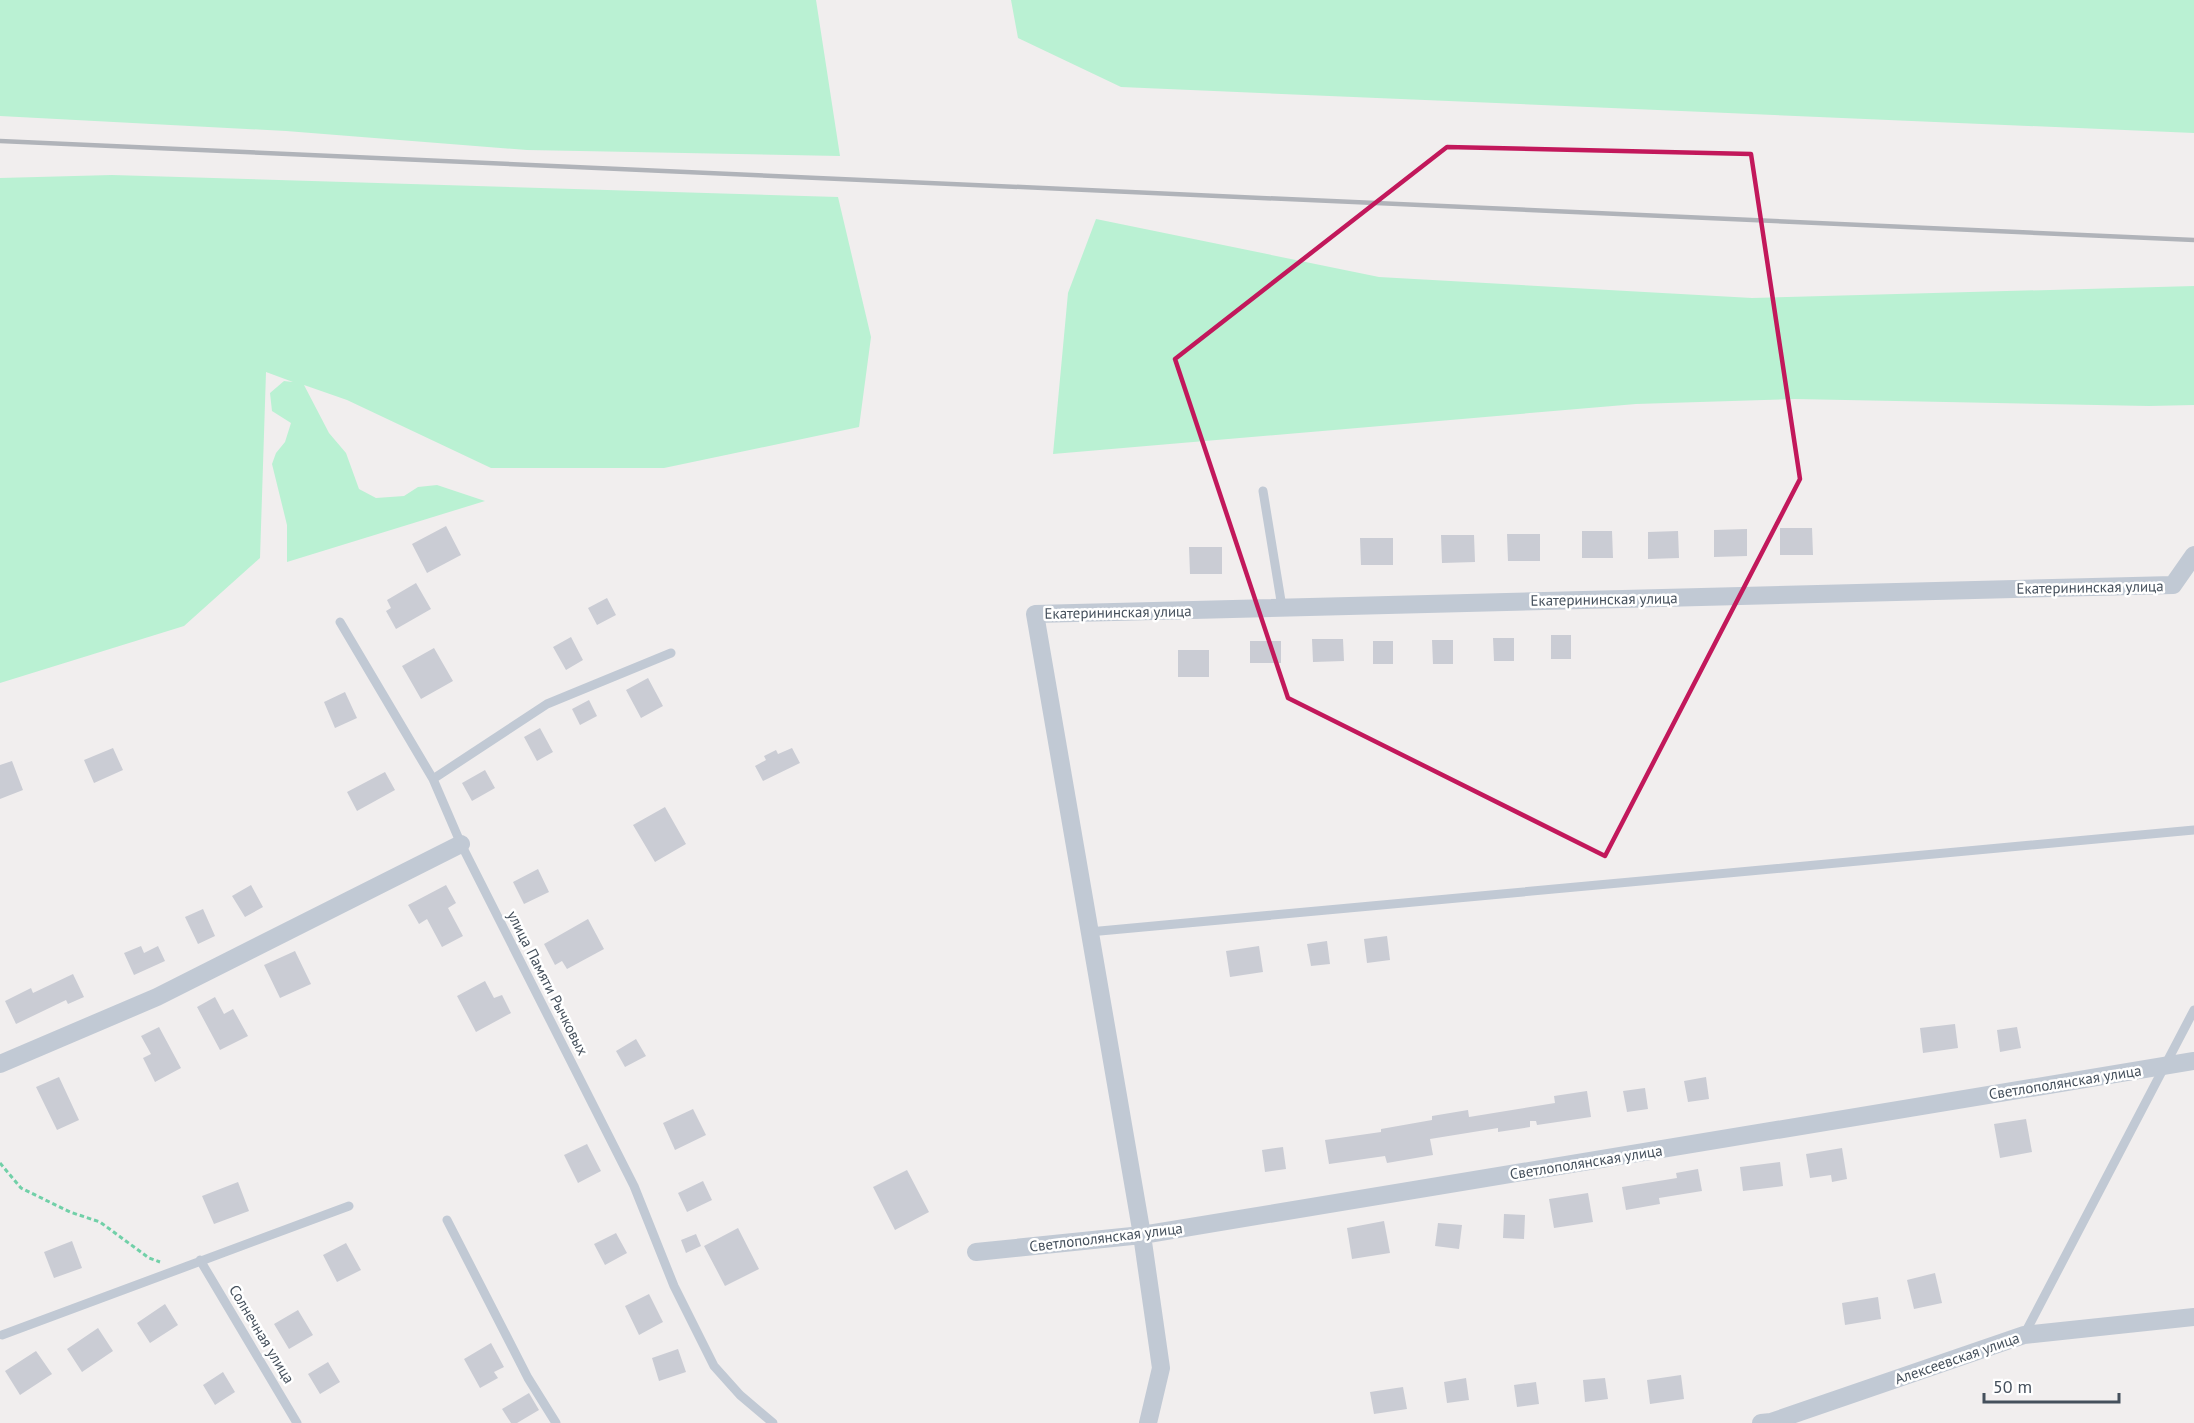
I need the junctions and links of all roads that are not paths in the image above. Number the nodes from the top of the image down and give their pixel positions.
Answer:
1 (1263, 491) dead end
2 (2194, 555) edge
3 (1282, 607) junction
4 (340, 622) dead end
5 (671, 653) dead end
6 (433, 779) junction
7 (2194, 830) edge
8 (460, 844) junction
9 (1089, 932) junction
10 (2194, 1010) edge
11 (2194, 1061) edge
12 (0, 1064) edge
13 (2165, 1065) junction
14 (349, 1206) dead end
15 (447, 1220) dead end
16 (1142, 1236) junction
17 (976, 1252) dead end
18 (200, 1260) junction
19 (2194, 1317) edge
20 (2, 1335) dead end
21 (2024, 1335) junction
22 (297, 1423) edge
23 (556, 1423) edge
24 (773, 1423) edge
25 (1148, 1423) edge
26 (1761, 1423) edge

1 - 3 lane
2 - 3 street, Екатерининская улица
3 - 9 street, Екатерининская улица
4 - 6 lane, улица Памяти Рычковых
5 - 6 lane
6 - 8 lane, улица Памяти Рычковых
7 - 9 lane
8 - 12 street
8 - 24 lane, улица Памяти Рычковых
9 - 16 street
10 - 13 lane
11 - 13 street, Светлополянская улица
13 - 16 street, Светлополянская улица
13 - 21 lane
14 - 18 lane
15 - 23 lane
16 - 17 street, Светлополянская улица
16 - 25 street
18 - 20 lane
18 - 22 lane, Солнечная улица
19 - 21 street, Алексеевская улица
21 - 26 street, Алексеевская улица

